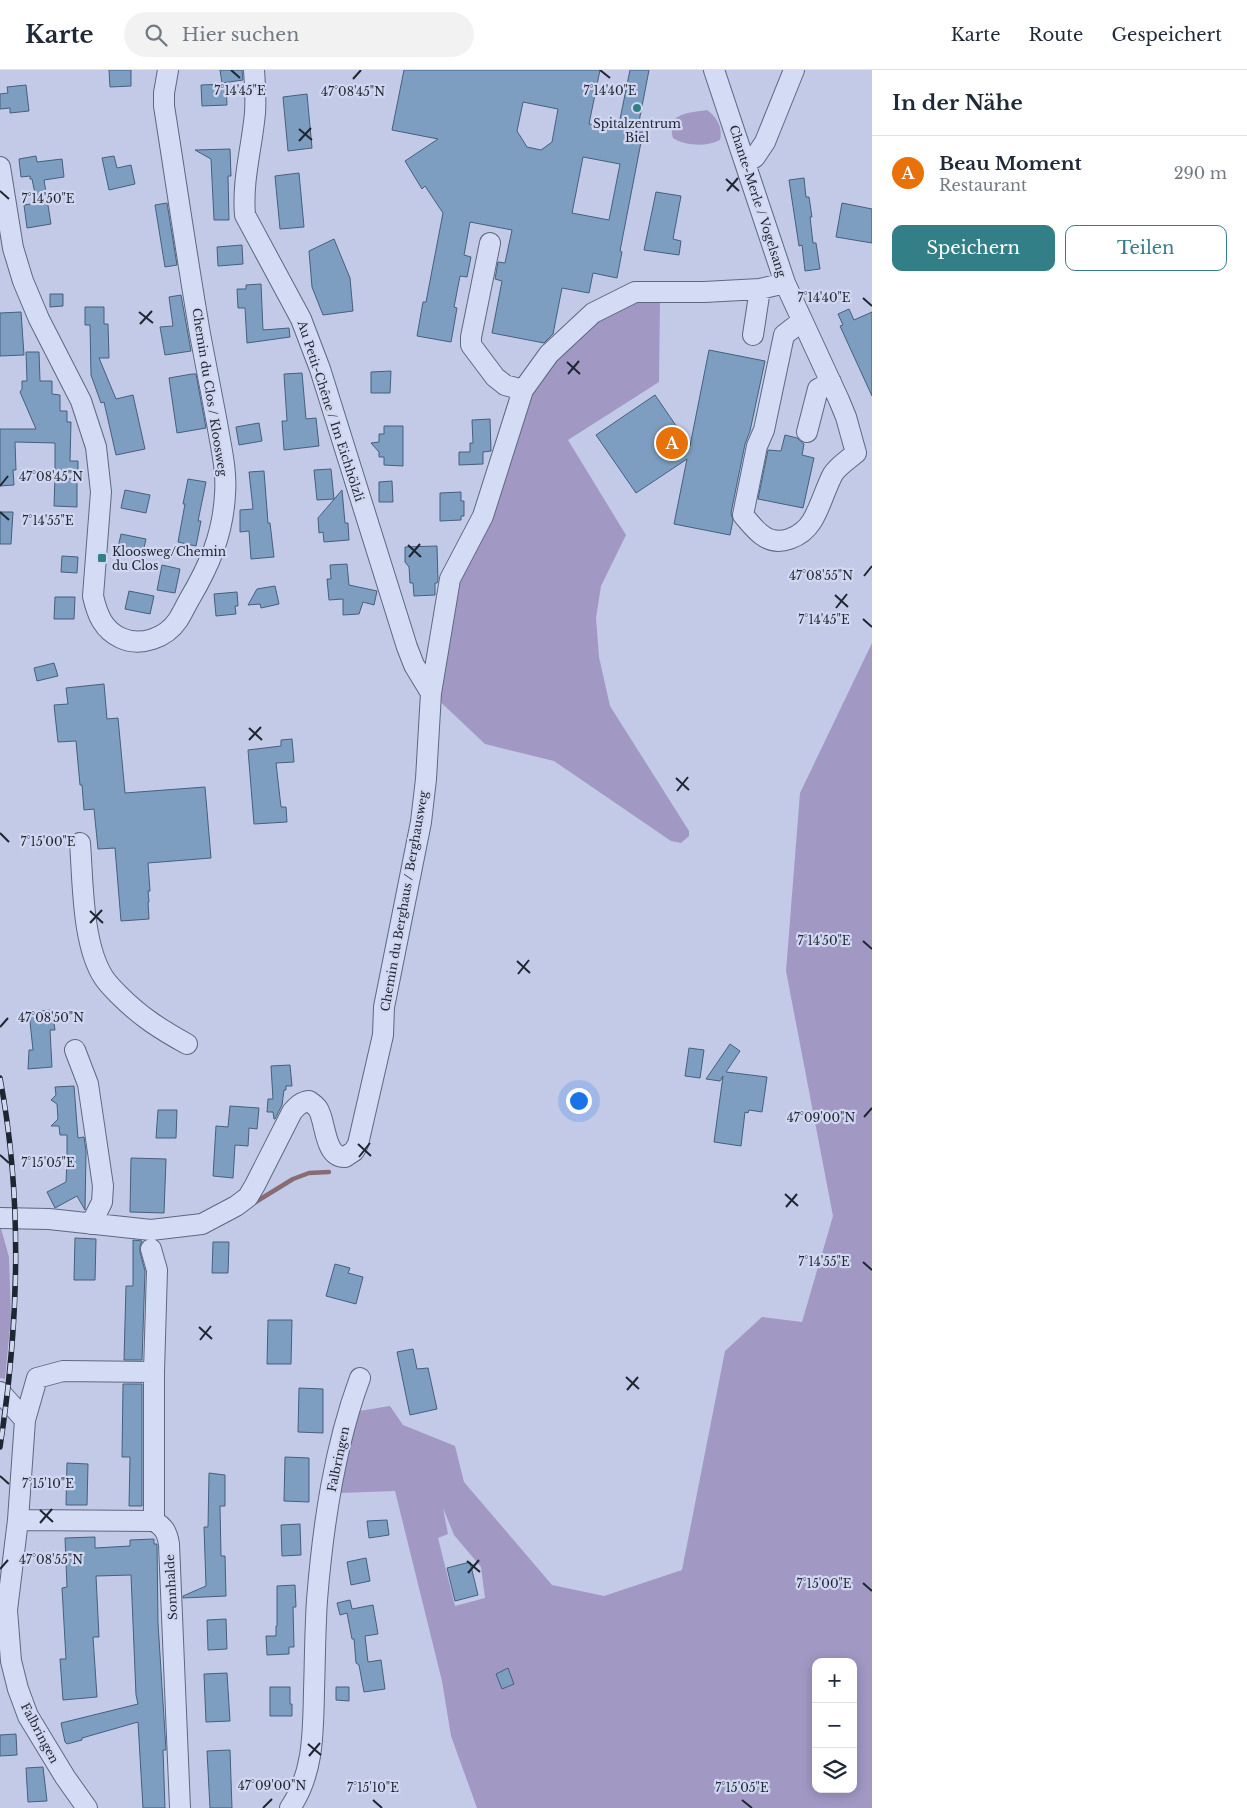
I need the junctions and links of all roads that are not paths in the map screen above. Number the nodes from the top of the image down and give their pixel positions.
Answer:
1 (168, 70) edge
2 (254, 70) edge
3 (714, 70) edge
4 (794, 70) edge
5 (746, 163) junction
6 (0, 167) edge
7 (490, 243) dead end
8 (785, 283) junction
9 (760, 289) junction
10 (802, 321) junction
11 (753, 335) dead end
12 (831, 382) junction
13 (523, 390) junction
14 (807, 432) dead end
15 (864, 455) edge
16 (431, 693) junction
17 (80, 843) dead end
18 (187, 1044) dead end
19 (75, 1050) dead end
20 (0, 1218) edge
21 (90, 1224) junction
22 (151, 1249) dead end
23 (154, 1372) junction
24 (36, 1378) junction
25 (360, 1378) dead end
26 (1, 1392) edge
27 (25, 1420) junction
28 (18, 1520) junction
29 (154, 1521) junction
30 (87, 1808) edge
31 (180, 1808) edge
32 (290, 1808) edge

1 - 6 street, Chemin du Clos / Kloosweg
2 - 16 street, Au Petit-Chêne / Im Eichhölzli
3 - 5 street, Chante-Merle / Vogelsang
4 - 5 street
5 - 8 street, Chante-Merle / Vogelsang
7 - 13 street
8 - 9 street, Chemin du Berghaus / Berghausweg
8 - 10 street, Chante-Merle / Vogelsang
9 - 11 street
9 - 13 street, Chemin du Berghaus / Berghausweg
10 - 12 street, Chante-Merle / Vogelsang
10 - 15 street
12 - 14 street
12 - 15 street, Chante-Merle / Vogelsang
13 - 16 street, Chemin du Berghaus / Berghausweg
16 - 21 street, Chemin du Berghaus / Berghausweg
17 - 18 street
19 - 21 street
20 - 21 street, Chemin du Berghaus / Berghausweg
22 - 23 street
23 - 24 street
23 - 29 street
24 - 26 street
24 - 27 street
25 - 32 street, Falbringen
26 - 27 street
27 - 28 street, Falbringen
28 - 29 street
28 - 30 street, Falbringen
29 - 31 street, Sonnhalde

